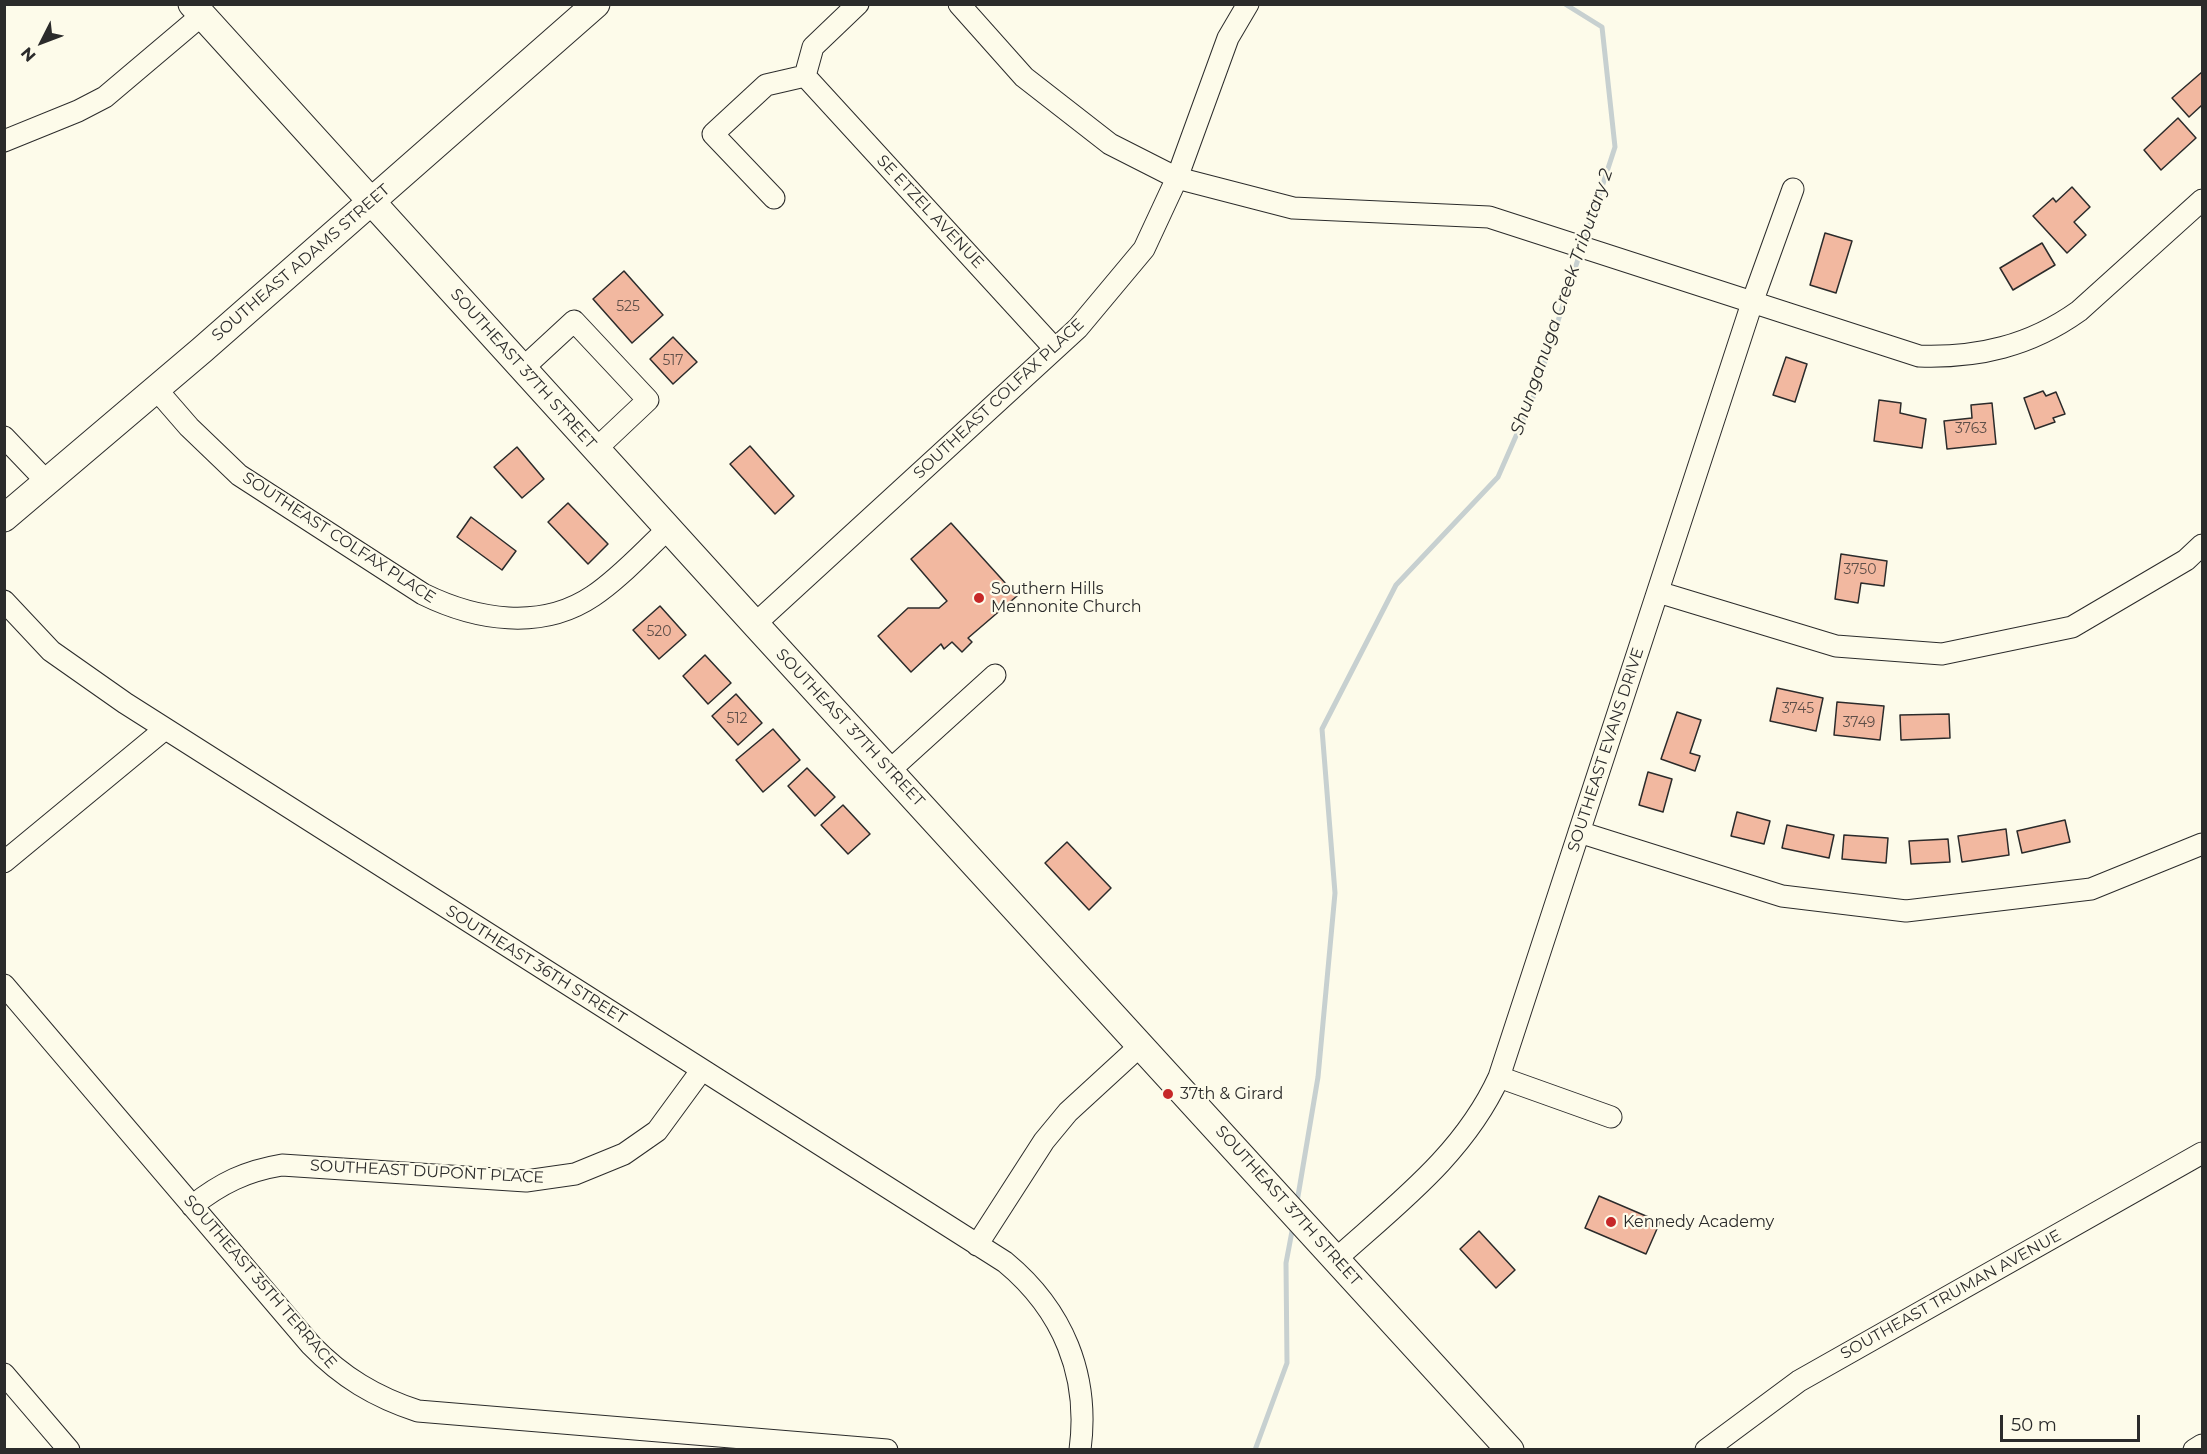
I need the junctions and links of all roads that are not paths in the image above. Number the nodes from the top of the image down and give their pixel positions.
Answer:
1 (596, 4) edge
2 (858, 4) edge
3 (958, 4) edge
4 (1248, 4) edge
5 (197, 10) edge
6 (805, 76) junction
7 (4, 141) edge
8 (1177, 178) junction
9 (1792, 189) dead end
10 (774, 198) dead end
11 (2202, 200) edge
12 (371, 202) junction
13 (1753, 300) junction
14 (1055, 349) junction
15 (522, 369) junction
16 (156, 389) junction
17 (4, 437) edge
18 (596, 450) junction
19 (47, 482) junction
20 (4, 518) edge
21 (668, 529) junction
22 (2202, 545) edge
23 (1658, 592) junction
24 (4, 601) edge
25 (755, 624) junction
26 (996, 675) dead end
27 (165, 729) junction
28 (890, 771) junction
29 (1579, 832) junction
30 (2202, 844) edge
31 (4, 862) edge
32 (4, 985) edge
33 (1141, 1045) junction
34 (701, 1071) junction
35 (1499, 1077) junction
36 (1611, 1117) dead end
37 (2202, 1153) edge
38 (192, 1206) junction
39 (977, 1245) junction
40 (1331, 1254) junction
41 (4, 1374) edge
42 (2202, 1445) edge
43 (69, 1449) edge
44 (887, 1449) edge
45 (1080, 1449) edge
46 (1510, 1449) edge
47 (1706, 1449) edge
48 (2194, 1449) edge

1 - 12 main road, SOUTHEAST ADAMS STREET
2 - 6 street
3 - 8 street
4 - 8 street, SOUTHEAST COLFAX PLACE
5 - 7 street
5 - 12 main road, SOUTHEAST 37TH STREET
6 - 10 street
6 - 14 street, SE ETZEL AVENUE
8 - 13 street
8 - 14 street, SOUTHEAST COLFAX PLACE
9 - 13 street, SOUTHEAST EVANS DRIVE
11 - 13 street
12 - 15 main road, SOUTHEAST 37TH STREET
12 - 16 main road, SOUTHEAST ADAMS STREET
13 - 23 street, SOUTHEAST EVANS DRIVE
14 - 25 street, SOUTHEAST COLFAX PLACE
15 - 18 main road, SOUTHEAST 37TH STREET
15 - 18 street
16 - 19 main road, SOUTHEAST ADAMS STREET
16 - 21 street, SOUTHEAST COLFAX PLACE
17 - 19 street
18 - 21 main road, SOUTHEAST 37TH STREET
19 - 20 main road, SOUTHEAST ADAMS STREET
21 - 25 main road, SOUTHEAST 37TH STREET
22 - 23 street
23 - 29 street, SOUTHEAST EVANS DRIVE
24 - 27 street, SOUTHEAST 36TH STREET
25 - 28 main road, SOUTHEAST 37TH STREET
26 - 28 street
27 - 31 street
27 - 34 street, SOUTHEAST 36TH STREET
28 - 33 main road, SOUTHEAST 37TH STREET
29 - 30 street
29 - 35 street, SOUTHEAST EVANS DRIVE
32 - 38 street, SOUTHEAST 35TH TERRACE
33 - 39 street
33 - 40 main road, SOUTHEAST 37TH STREET
34 - 38 street, SOUTHEAST DUPONT PLACE
34 - 39 street, SOUTHEAST 36TH STREET
35 - 36 street
35 - 40 street, SOUTHEAST EVANS DRIVE
37 - 47 street, SOUTHEAST TRUMAN AVENUE
38 - 44 street, SOUTHEAST 35TH TERRACE
39 - 45 street, SOUTHEAST 36TH STREET
40 - 46 main road, SOUTHEAST 37TH STREET
41 - 43 street
42 - 48 street

